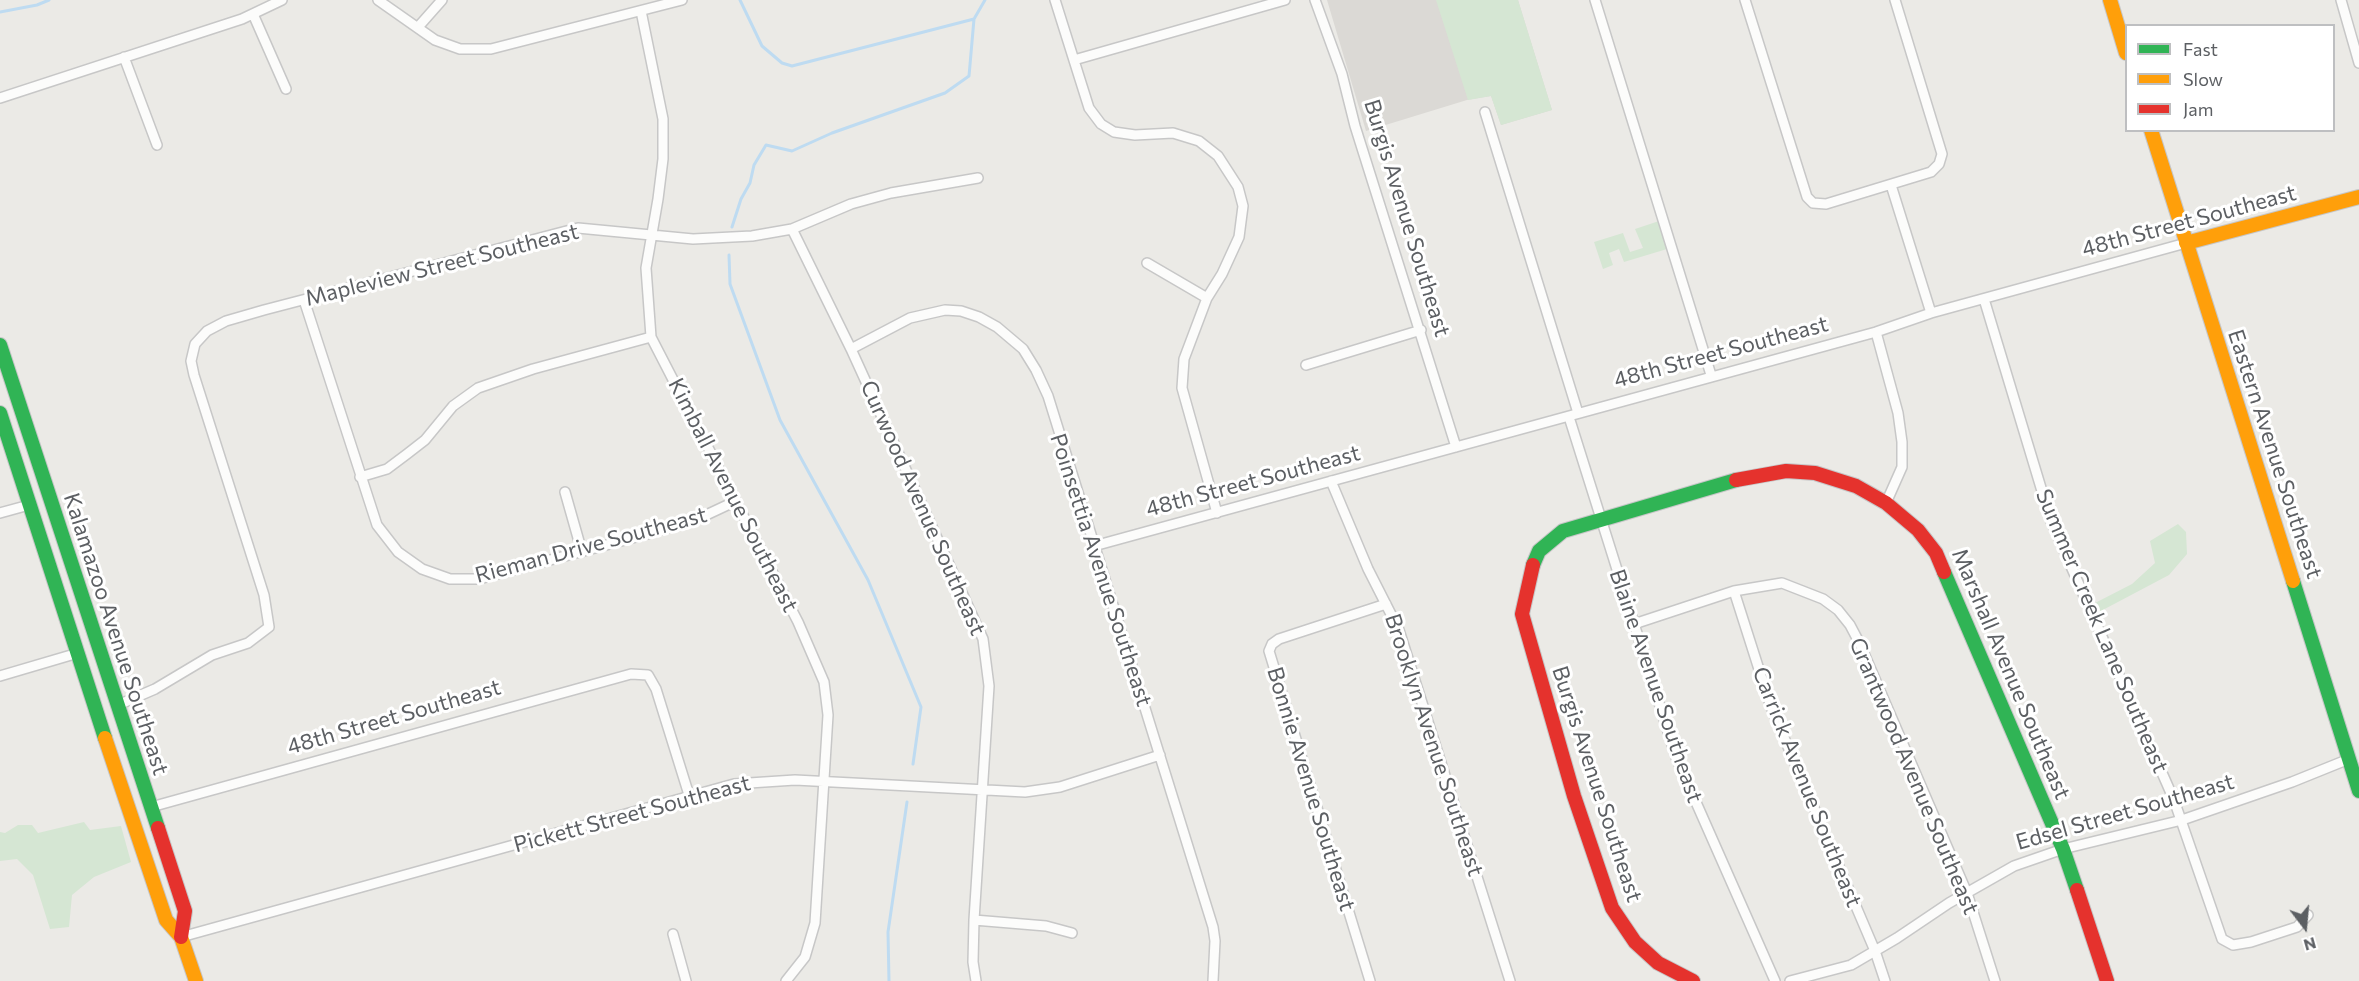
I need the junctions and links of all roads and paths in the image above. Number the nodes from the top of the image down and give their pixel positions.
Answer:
1 (282, 0) edge
2 (378, 0) edge
3 (442, 0) edge
4 (682, 0) edge
5 (1055, 0) edge
6 (1285, 0) edge
7 (1595, 0) edge
8 (1744, 0) edge
9 (2110, 0) edge
10 (2341, 0) edge
11 (1316, 1) edge
12 (1896, 2) edge
13 (640, 11) junction
14 (253, 14) junction
15 (419, 26) junction
16 (2125, 47) edge
17 (124, 57) junction
18 (1074, 60) junction
19 (2359, 63) edge
20 (286, 89) dead end
21 (0, 98) edge
22 (1485, 112) dead end
23 (2152, 132) edge
24 (157, 145) dead end
25 (978, 178) dead end
26 (1891, 185) junction
27 (2359, 197) edge
28 (792, 229) junction
29 (651, 234) junction
30 (2186, 243) junction
31 (1147, 262) dead end
32 (1207, 298) junction
33 (1984, 299) junction
34 (304, 300) junction
35 (1931, 314) junction
36 (1421, 330) junction
37 (1876, 332) junction
38 (651, 337) junction
39 (0, 345) edge
40 (851, 350) junction
41 (1306, 365) dead end
42 (1711, 375) junction
43 (0, 413) edge
44 (1574, 415) junction
45 (1456, 447) junction
46 (360, 477) junction
47 (1331, 482) junction
48 (565, 492) dead end
49 (736, 501) junction
50 (1886, 503) junction
51 (29, 505) junction
52 (0, 513) edge
53 (1217, 513) junction
54 (1601, 521) junction
55 (1094, 546) junction
56 (582, 552) junction
57 (80, 589) junction
58 (1734, 591) junction
59 (1386, 604) junction
60 (1634, 624) junction
61 (71, 632) junction
62 (78, 653) junction
63 (0, 676) edge
64 (118, 705) junction
65 (1160, 755) junction
66 (2349, 759) junction
67 (825, 781) junction
68 (983, 791) junction
69 (2359, 791) edge
70 (689, 795) junction
71 (151, 807) junction
72 (2182, 820) junction
73 (2063, 849) junction
74 (1966, 893) junction
75 (2307, 915) dead end
76 (974, 920) junction
77 (1072, 933) dead end
78 (673, 934) dead end
79 (181, 937) junction
80 (1875, 951) junction
81 (788, 978) edge
82 (1684, 980) edge
83 (196, 981) edge
84 (686, 981) edge
85 (975, 981) edge
86 (1213, 981) edge
87 (1370, 981) edge
88 (1510, 981) edge
89 (1775, 981) edge
90 (1790, 981) edge
91 (1885, 981) edge
92 (1995, 981) edge
93 (2107, 981) edge

1 - 14 street
2 - 15 street
3 - 15 street
4 - 13 street
5 - 18 street
6 - 18 street
7 - 42 street
8 - 26 street
9 - 16 street
10 - 19 street
11 - 36 street, Burgis Avenue Southeast
12 - 26 street
13 - 15 street
13 - 29 street, Kimball Avenue Southeast
14 - 17 street
14 - 20 street
17 - 21 street
17 - 24 street
18 - 32 street
22 - 44 street, Blaine Avenue Southeast
23 - 30 street, Eastern Avenue Southeast
25 - 28 street, Mapleview Street Southeast
26 - 35 street
27 - 30 street, 48th Street Southeast
28 - 29 street, Mapleview Street Southeast
28 - 40 street, Curwood Avenue Southeast
29 - 34 street, Mapleview Street Southeast
29 - 38 street, Kimball Avenue Southeast
30 - 33 street, 48th Street Southeast
30 - 66 street, Eastern Avenue Southeast
31 - 32 street
32 - 53 street
33 - 35 street, 48th Street Southeast
33 - 72 street, Summer Creek Lane Southeast
34 - 46 street, Rieman Drive Southeast
34 - 64 street, Mapleview Street Southeast
35 - 37 street, 48th Street Southeast
36 - 41 street
36 - 45 street, Burgis Avenue Southeast
37 - 42 street, 48th Street Southeast
37 - 50 street
38 - 46 street
38 - 49 street, Kimball Avenue Southeast
39 - 57 street, Kalamazoo Avenue Southeast
40 - 55 street, Poinsettia Avenue Southeast
40 - 68 street, Curwood Avenue Southeast
42 - 44 street, 48th Street Southeast
43 - 51 street, Kalamazoo Avenue Southeast
44 - 45 street, 48th Street Southeast
44 - 54 street, Blaine Avenue Southeast
45 - 47 street, 48th Street Southeast
46 - 56 street, Rieman Drive Southeast
47 - 53 street, 48th Street Southeast
47 - 59 street, Brooklyn Avenue Southeast
48 - 56 street
49 - 56 street, Rieman Drive Southeast
49 - 67 street, Kimball Avenue Southeast
50 - 54 street, Marshall Avenue Southeast
50 - 73 street, Marshall Avenue Southeast
51 - 52 street
51 - 57 street
51 - 61 street, Kalamazoo Avenue Southeast
53 - 55 street, 48th Street Southeast
54 - 60 street, Blaine Avenue Southeast
54 - 82 street, Burgis Avenue Southeast
55 - 65 street, Poinsettia Avenue Southeast
57 - 64 street, Kalamazoo Avenue Southeast
58 - 60 street, Grantwood Avenue Southeast
58 - 74 street, Grantwood Avenue Southeast
58 - 80 street, Carrick Avenue Southeast
59 - 87 street, Bonnie Avenue Southeast
59 - 88 street, Brooklyn Avenue Southeast
60 - 89 street, Blaine Avenue Southeast
61 - 62 street, Kalamazoo Avenue Southeast
61 - 64 street
62 - 63 street
62 - 79 street, Kalamazoo Avenue Southeast
64 - 71 street, Kalamazoo Avenue Southeast
65 - 68 street, Pickett Street Southeast
65 - 86 street, Poinsettia Avenue Southeast
66 - 69 street, Eastern Avenue Southeast
66 - 72 street, Edsel Street Southeast
67 - 68 street, Pickett Street Southeast
67 - 70 street, Pickett Street Southeast
67 - 81 street, Kimball Avenue Southeast
68 - 76 street, Curwood Avenue Southeast
70 - 71 street, 48th Street Southeast
70 - 79 street, Pickett Street Southeast
71 - 79 street, Kalamazoo Avenue Southeast
72 - 73 street, Edsel Street Southeast
72 - 75 street, Summer Creek Lane Southeast
73 - 74 street, Edsel Street Southeast
73 - 93 street, Marshall Avenue Southeast
74 - 80 street, Edsel Street Southeast
74 - 92 street, Grantwood Avenue Southeast
76 - 77 street
76 - 85 street, Curwood Avenue Southeast
78 - 84 street
79 - 83 street, Kalamazoo Avenue Southeast
80 - 90 street, Edsel Street Southeast
80 - 91 street, Carrick Avenue Southeast

